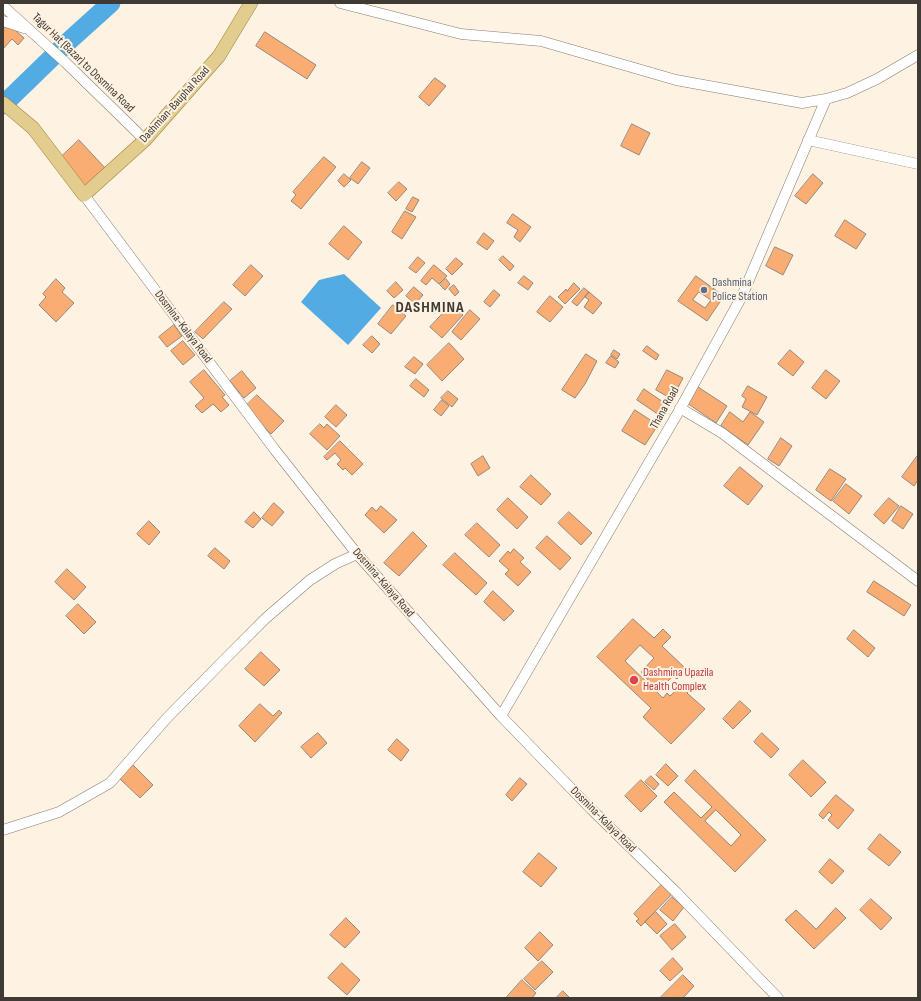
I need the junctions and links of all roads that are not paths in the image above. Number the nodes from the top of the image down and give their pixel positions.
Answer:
1 (251, 3) edge
2 (340, 3) edge
3 (3, 6) edge
4 (3, 21) edge
5 (31, 31) junction
6 (918, 55) edge
7 (826, 99) junction
8 (3, 103) edge
9 (145, 140) junction
10 (808, 140) junction
11 (918, 164) edge
12 (84, 195) junction
13 (680, 408) junction
14 (357, 554) junction
15 (918, 581) edge
16 (501, 716) junction
17 (3, 830) edge
18 (778, 998) edge

1 - 9 main road, Dashmian-Bauphal Road
2 - 7 street
3 - 5 street, Tagur Hat (Bazar) to Dosmina Road
4 - 5 street
5 - 9 street, Tagur Hat (Bazar) to Dosmina Road
6 - 7 street
7 - 10 street, Thana Road
8 - 12 main road, Dosmina-Kalaya Road
9 - 12 main road, Dashmian-Bauphal Road
10 - 11 street
10 - 13 street, Thana Road
12 - 14 street, Dosmina-Kalaya Road
13 - 15 street
13 - 16 street, Thana Road
14 - 16 street, Dosmina-Kalaya Road
14 - 17 street
16 - 18 street, Dosmina-Kalaya Road

